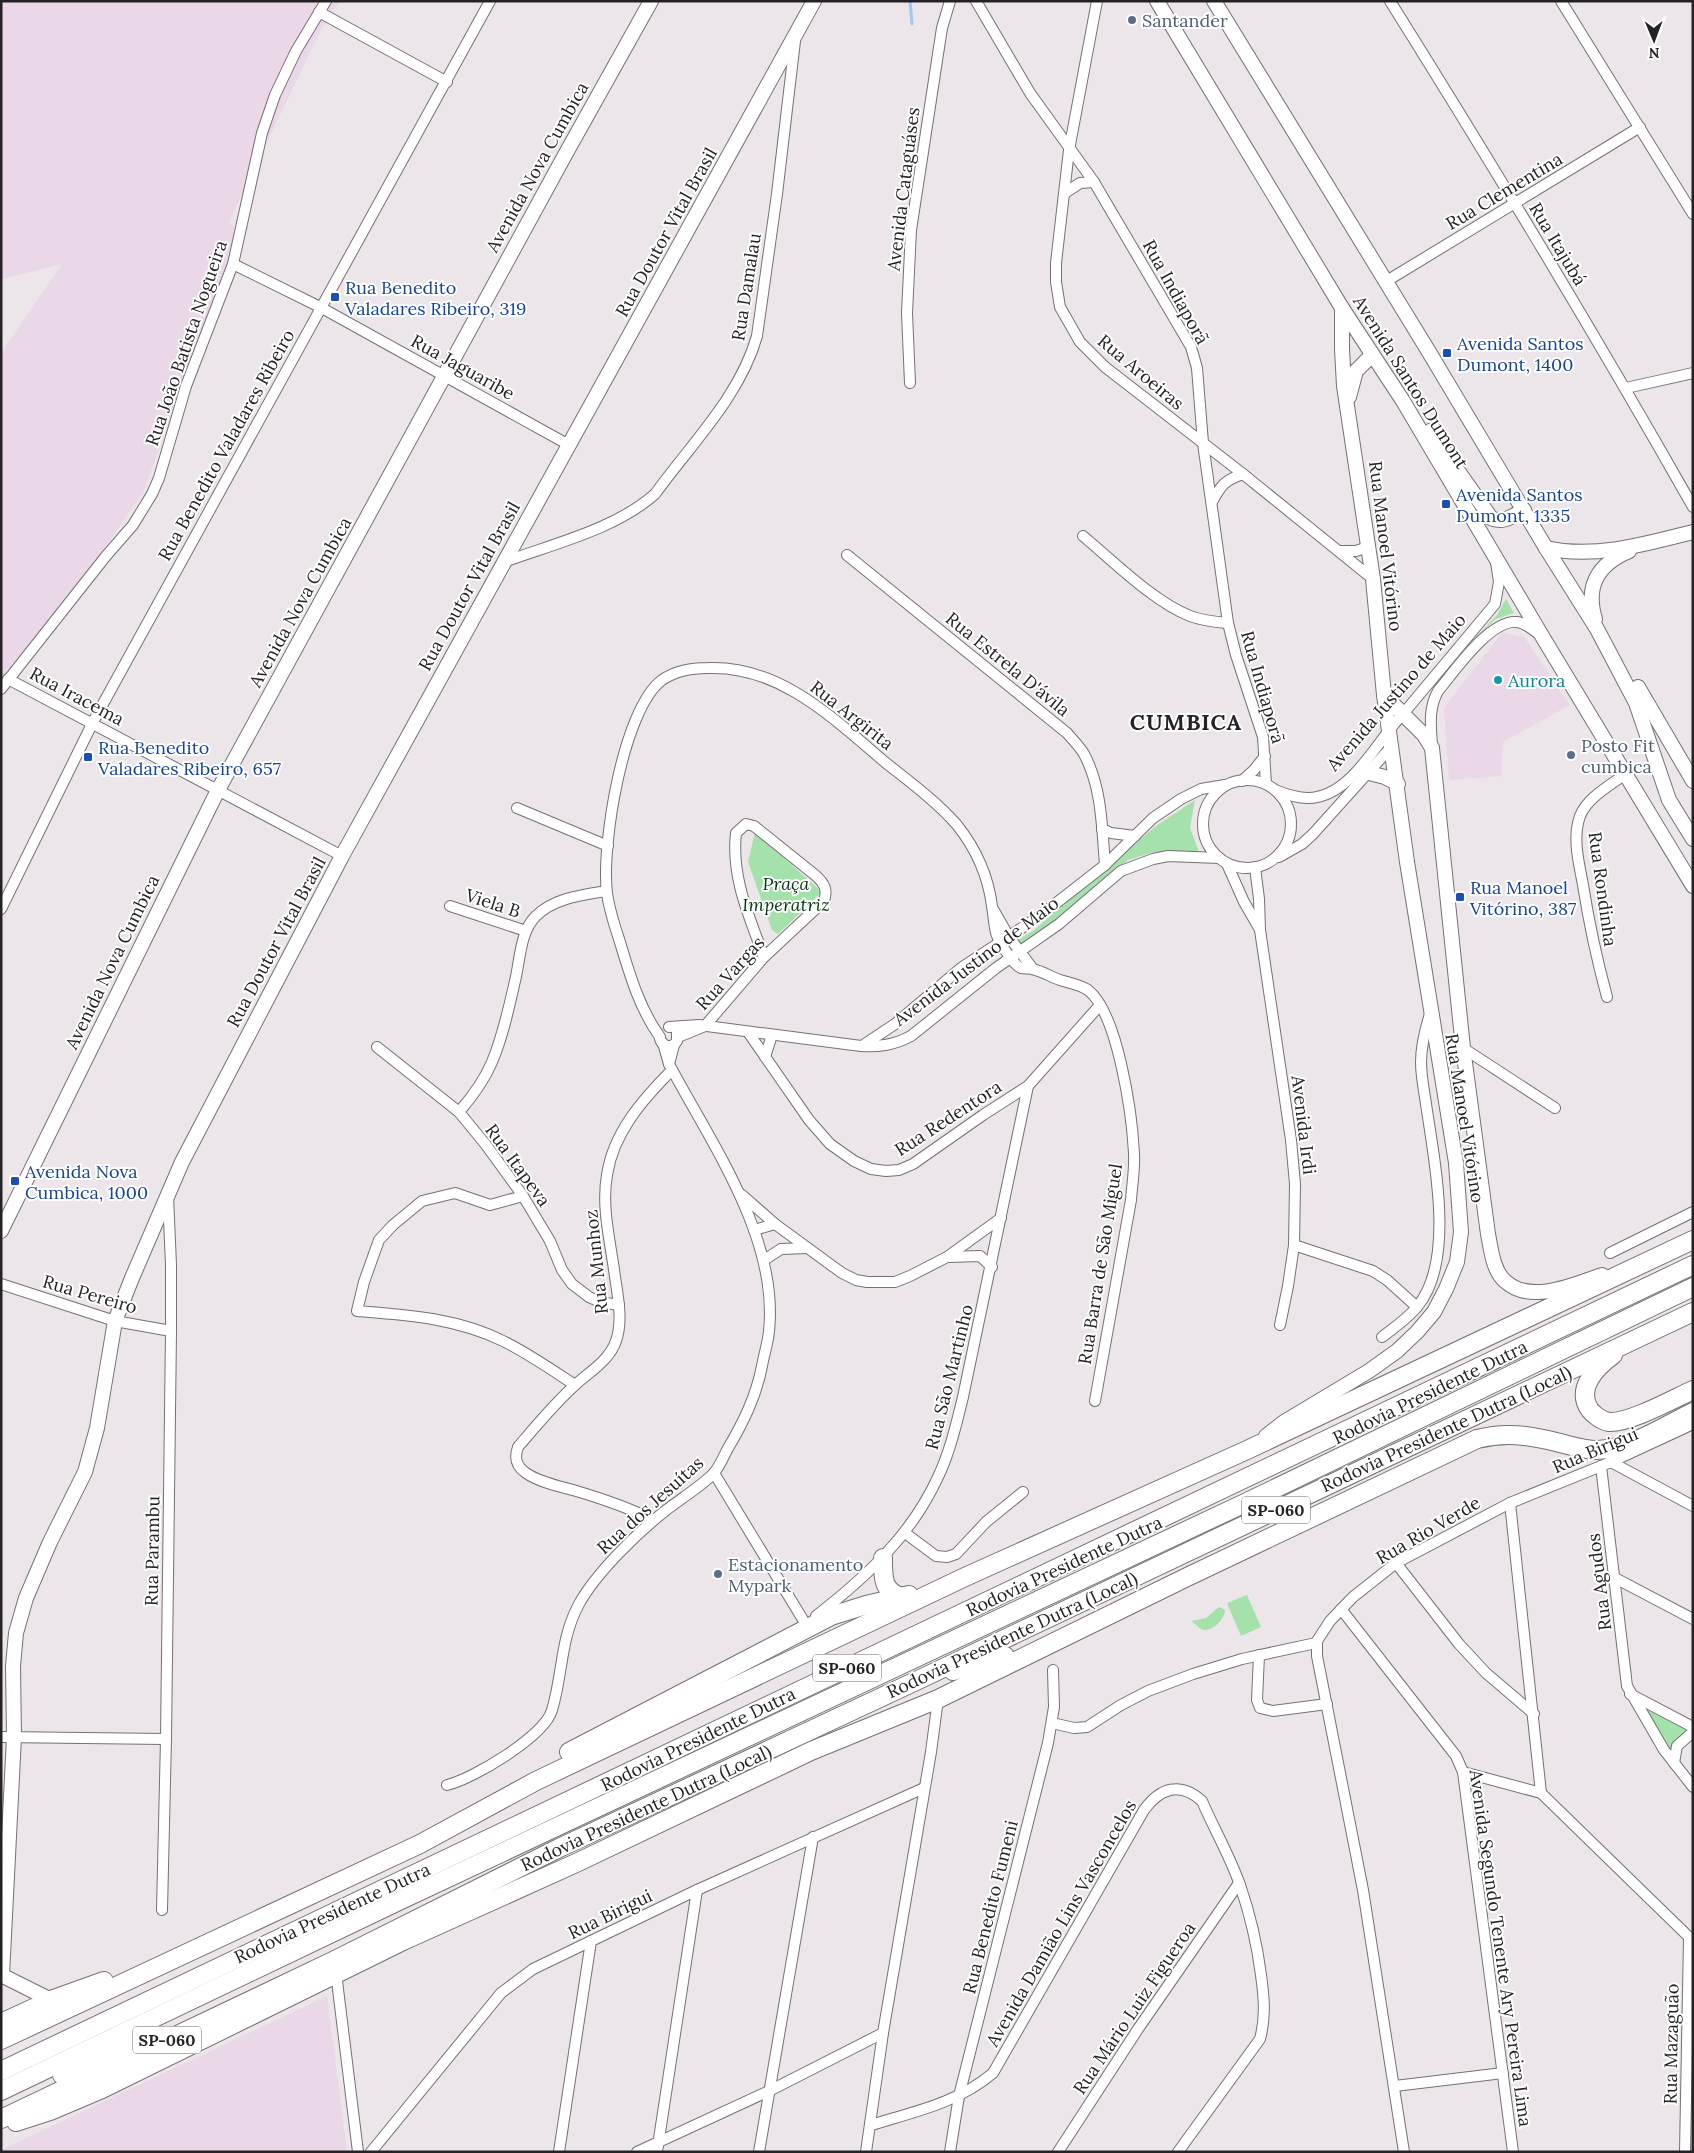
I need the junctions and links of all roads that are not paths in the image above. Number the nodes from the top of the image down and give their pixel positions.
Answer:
1 (326, 1) edge
2 (490, 1) edge
3 (651, 1) edge
4 (814, 1) edge
5 (950, 1) edge
6 (976, 1) edge
7 (1097, 1) edge
8 (1157, 1) edge
9 (1214, 1) edge
10 (1563, 2) edge
11 (1393, 3) edge
12 (319, 12) junction
13 (795, 39) junction
14 (447, 82) junction
15 (1640, 127) junction
16 (1069, 150) junction
17 (1094, 182) junction
18 (1065, 193) junction
19 (1514, 203) junction
20 (1693, 214) edge
21 (233, 264) junction
22 (1385, 282) junction
23 (320, 307) junction
24 (1342, 308) junction
25 (1372, 355) junction
26 (1693, 373) edge
27 (445, 375) junction
28 (910, 383) dead end
29 (1626, 388) junction
30 (1404, 401) junction
31 (1348, 403) junction
32 (1203, 443) junction
33 (569, 445) junction
34 (1243, 474) junction
35 (1212, 502) junction
36 (1693, 507) edge
37 (1524, 510) junction
38 (1693, 532) edge
39 (1083, 536) dead end
40 (1648, 544) junction
41 (1368, 547) junction
42 (1546, 548) junction
43 (1338, 551) junction
44 (847, 555) dead end
45 (1496, 559) junction
46 (504, 562) junction
47 (1373, 579) junction
48 (1228, 623) junction
49 (1597, 629) junction
50 (1542, 636) junction
51 (1619, 669) junction
52 (8, 678) junction
53 (1, 689) edge
54 (1384, 694) junction
55 (1403, 714) junction
56 (93, 722) junction
57 (1389, 728) junction
58 (1392, 746) junction
59 (1432, 748) junction
60 (1265, 756) junction
61 (1369, 773) junction
62 (1624, 775) junction
63 (1242, 781) junction
64 (1693, 781) edge
65 (1398, 784) junction
66 (1225, 785) junction
67 (1270, 787) junction
68 (218, 790) junction
69 (517, 808) dead end
70 (1102, 829) junction
71 (1135, 836) junction
72 (1693, 839) edge
73 (608, 846) junction
74 (342, 856) junction
75 (1273, 860) junction
76 (1223, 861) junction
77 (1105, 865) junction
78 (1255, 867) junction
79 (1693, 886) edge
80 (606, 891) junction
81 (450, 906) dead end
82 (993, 908) junction
83 (1, 909) edge
84 (1260, 930) junction
85 (526, 931) junction
86 (1009, 937) junction
87 (1000, 943) junction
88 (1021, 952) junction
89 (764, 956) junction
90 (1010, 958) junction
91 (1033, 969) junction
92 (1607, 997) dead end
93 (1100, 1005) junction
94 (1430, 1014) junction
95 (705, 1026) junction
96 (748, 1032) junction
97 (664, 1034) junction
98 (772, 1035) junction
99 (676, 1041) junction
100 (861, 1046) junction
101 (377, 1047) dead end
102 (1463, 1048) junction
103 (765, 1057) junction
104 (670, 1067) junction
105 (1028, 1086) junction
106 (1555, 1108) dead end
107 (458, 1112) junction
108 (168, 1192) junction
109 (738, 1192) junction
110 (523, 1196) junction
111 (1693, 1212) edge
112 (1001, 1218) junction
113 (775, 1224) junction
114 (754, 1230) junction
115 (1, 1231) edge
116 (1693, 1240) edge
117 (1294, 1245) junction
118 (807, 1248) junction
119 (1610, 1253) dead end
120 (947, 1257) junction
121 (1657, 1257) junction
122 (764, 1260) junction
123 (1693, 1266) edge
124 (992, 1267) junction
125 (1, 1284) edge
126 (1693, 1287) edge
127 (619, 1305) junction
128 (1417, 1307) junction
129 (1693, 1312) edge
130 (115, 1320) junction
131 (1280, 1325) dead end
132 (171, 1330) junction
133 (1382, 1336) dead end
134 (1636, 1338) junction
135 (575, 1385) junction
136 (1693, 1390) edge
137 (1096, 1401) dead end
138 (1693, 1412) edge
139 (1693, 1424) edge
140 (1247, 1450) junction
141 (1611, 1462) junction
142 (1601, 1466) junction
143 (714, 1473) junction
144 (1023, 1492) dead end
145 (1510, 1503) junction
146 (1693, 1506) edge
147 (653, 1520) junction
148 (905, 1533) junction
149 (883, 1558) junction
150 (1396, 1564) junction
151 (965, 1577) junction
152 (1615, 1578) junction
153 (902, 1598) junction
154 (1341, 1609) junction
155 (1112, 1614) junction
156 (1693, 1619) edge
157 (806, 1627) junction
158 (1316, 1643) junction
159 (1258, 1655) junction
160 (1053, 1670) dead end
161 (916, 1681) junction
162 (1630, 1694) junction
163 (938, 1699) junction
164 (1327, 1704) junction
165 (1534, 1714) junction
166 (1052, 1723) junction
167 (1693, 1727) edge
168 (1693, 1732) edge
169 (8, 1737) edge
170 (166, 1739) junction
171 (1674, 1763) junction
172 (1463, 1772) junction
173 (447, 1784) dead end
174 (1693, 1787) edge
175 (924, 1788) junction
176 (1541, 1793) junction
177 (813, 1837) junction
178 (420, 1844) junction
179 (1239, 1883) junction
180 (697, 1890) junction
181 (162, 1910) dead end
182 (1691, 1940) edge
183 (591, 1941) junction
184 (178, 1959) junction
185 (333, 1961) junction
186 (2, 1975) edge
187 (337, 1981) dead end
188 (24, 1987) junction
189 (51, 2000) junction
190 (28, 2010) junction
191 (1, 2023) edge
192 (883, 2033) junction
193 (1, 2040) edge
194 (1, 2071) edge
195 (1503, 2073) junction
196 (1395, 2086) junction
197 (1, 2091) edge
198 (769, 2091) junction
199 (959, 2096) junction
200 (1, 2100) edge
201 (1, 2120) edge
202 (1, 2126) edge
203 (871, 2126) junction
204 (659, 2141) junction
205 (358, 2152) edge
206 (371, 2152) edge
207 (559, 2152) edge
208 (637, 2152) edge
209 (657, 2152) edge
210 (759, 2152) edge
211 (866, 2152) edge
212 (950, 2152) edge
213 (1058, 2152) edge
214 (1178, 2152) edge
215 (1404, 2152) edge
216 (1513, 2152) edge
217 (1685, 2152) edge

1 - 12 street, Rua João Batista Nogueira
2 - 14 street, Rua Benedito Valadares Ribeiro
3 - 27 main road, Avenida Nova Cumbica
4 - 13 main road, Rua Doutor Vital Brasil
5 - 28 street, Avenida Cataguáses
6 - 16 street, Rua Indiaporã
7 - 16 street, Rua Aroeiras
8 - 24 main road, Avenida Santos Dumont
9 - 22 main road, Avenida Santos Dumont
10 - 15 street
11 - 19 street, Rua Itajubá
12 - 14 street
12 - 21 street, Rua João Batista Nogueira
13 - 33 main road, Rua Doutor Vital Brasil
13 - 46 street, Rua Damalau
14 - 23 street, Rua Benedito Valadares Ribeiro
15 - 19 street, Rua Clementina
15 - 20 street
16 - 17 street, Rua Indiaporã
16 - 18 street, Rua Aroeiras
17 - 18 street
17 - 32 street, Rua Indiaporã
18 - 32 street, Rua Aroeiras
19 - 22 street, Rua Clementina
19 - 29 street, Rua Itajubá
21 - 23 street, Rua Jaguaribe
21 - 52 street, Rua João Batista Nogueira
22 - 37 main road, Avenida Santos Dumont
23 - 27 street, Rua Jaguaribe
23 - 56 street, Rua Benedito Valadares Ribeiro
24 - 25 main road, Avenida Santos Dumont
24 - 31 main road, Rua Manoel Vitórino
25 - 30 main road, Avenida Santos Dumont
25 - 31 main road, Rua Manoel Vitórino
26 - 29 street
27 - 33 street, Rua Jaguaribe
27 - 68 main road, Avenida Nova Cumbica
29 - 36 street, Rua Itajubá
30 - 37 main road
30 - 45 main road, Avenida Santos Dumont
31 - 41 main road, Rua Manoel Vitórino
32 - 34 street, Rua Aroeiras
32 - 35 street, Rua Indiaporã
33 - 46 main road, Rua Doutor Vital Brasil
34 - 35 street
34 - 43 street, Rua Aroeiras
35 - 48 street, Rua Indiaporã
37 - 42 main road, Avenida Santos Dumont
38 - 40 main road
39 - 48 street
40 - 42 main road
40 - 49 main road
41 - 43 street
41 - 47 main road, Rua Manoel Vitórino
42 - 49 main road, Avenida Santos Dumont
43 - 47 street, Rua Aroeiras
44 - 70 street, Rua Estrela D'ávila
45 - 50 main road, Avenida Santos Dumont
45 - 55 street, Avenida Justino de Maio
46 - 74 main road, Rua Doutor Vital Brasil
47 - 54 main road, Rua Manoel Vitórino
48 - 60 street, Rua Indiaporã
49 - 51 main road, Avenida Santos Dumont
50 - 59 street, Rua Manoel Vitórino
50 - 62 main road, Avenida Santos Dumont
51 - 64 main road
51 - 72 main road, Avenida Santos Dumont
52 - 53 street, Rua João Batista Nogueira
52 - 56 street, Rua Iracema
54 - 55 main road
54 - 57 main road, Rua Manoel Vitórino
55 - 57 street, Avenida Justino de Maio
55 - 59 main road
56 - 68 street, Rua Iracema
56 - 83 street, Rua Benedito Valadares Ribeiro
57 - 58 main road, Rua Manoel Vitórino
57 - 67 street, Avenida Justino de Maio
58 - 61 street, Avenida Justino de Maio
58 - 65 main road, Rua Manoel Vitórino
59 - 102 main road, Rua Manoel Vitórino
60 - 63 street, Rua Indiaporã
60 - 67 street, Rua Indiaporã
61 - 65 main road
61 - 75 street, Avenida Justino de Maio
62 - 79 main road, Avenida Santos Dumont
62 - 92 street, Rua Rondinha
63 - 66 street
63 - 67 street
65 - 94 main road, Rua Manoel Vitórino
66 - 71 street, Avenida Justino de Maio
66 - 76 street
67 - 75 street
68 - 74 street, Rua Iracema
68 - 115 main road, Avenida Nova Cumbica
69 - 73 street
70 - 71 street
70 - 77 street, Rua Estrela D'ávila
71 - 77 street, Avenida Justino de Maio
73 - 80 street, Rua Argirita
73 - 82 street, Rua Argirita
74 - 108 main road, Rua Doutor Vital Brasil
75 - 78 street
76 - 78 street
76 - 84 street, Avenida Irdi
76 - 88 street, Avenida Justino de Maio
77 - 86 street, Avenida Justino de Maio
78 - 84 street, Avenida Irdi
80 - 85 street
80 - 97 street, Rua dos Jesuítas
81 - 85 street, Viela B
82 - 86 street, Rua Argirita
82 - 87 street, Rua Argirita
84 - 117 street, Avenida Irdi
85 - 107 street
86 - 87 street, Avenida Justino de Maio
86 - 88 street, Rua Argirita
87 - 90 street, Rua Argirita
87 - 100 street, Avenida Justino de Maio
88 - 90 street, Avenida Justino de Maio
88 - 91 street
89 - 89 street, Rua Vargas
89 - 95 street, Rua Vargas
90 - 91 street, Rua Barra de São Miguel
90 - 100 street, Avenida Justino de Maio
91 - 93 street, Rua Barra de São Miguel
93 - 105 street, Rua Redentora
93 - 137 street, Rua Barra de São Miguel
94 - 128 street
94 - 140 main road, Rua Manoel Vitórino
95 - 96 street
95 - 97 street
95 - 99 street
96 - 98 street
96 - 103 street, Rua Redentora
97 - 99 street
97 - 99 street
97 - 104 street, Rua dos Jesuítas
98 - 100 street
98 - 103 street
99 - 104 street
101 - 107 street, Rua Itapeva
102 - 106 street
102 - 121 main road, Rua Manoel Vitórino
103 - 105 street, Rua Redentora
104 - 109 street, Rua dos Jesuítas
104 - 127 street, Rua Munhoz
105 - 112 street, Rua São Martinho
107 - 110 street, Rua Itapeva
108 - 130 main road, Rua Doutor Vital Brasil
108 - 132 street, Rua Parambu
109 - 113 street
109 - 114 street, Rua dos Jesuítas
110 - 127 street, Rua Itapeva
110 - 135 street
111 - 119 street
112 - 120 street
112 - 124 street, Rua São Martinho
113 - 114 street
113 - 118 street
114 - 122 street, Rua dos Jesuítas
116 - 121 highway, Rodovia Presidente Dutra / SP-060
117 - 128 street
117 - 131 street, Avenida Irdi
118 - 120 street
118 - 122 street
120 - 124 street
121 - 140 highway, Rodovia Presidente Dutra / SP-060
122 - 143 street, Rua dos Jesuítas
123 - 194 highway, Rodovia Presidente Dutra / SP-060
124 - 148 street, Rua São Martinho
125 - 130 street, Rua Pereiro
126 - 197 highway, Rodovia Presidente Dutra / SP-060
127 - 135 street, Rua Munhoz
128 - 133 street
129 - 134 highway, Rodovia Presidente Dutra (Local) / SP-060
130 - 132 street, Rua Pereiro
130 - 169 main road, Rua Doutor Vital Brasil
132 - 170 street, Rua Parambu
134 - 136 highway
134 - 161 highway, Rodovia Presidente Dutra (Local) / SP-060
135 - 147 street, Rua Munhoz
138 - 155 highway
139 - 141 street, Rua Birigui
140 - 151 highway, Rodovia Presidente Dutra / SP-060
141 - 142 street, Rua Birigui
141 - 146 street
142 - 145 street, Rua Birigui
142 - 152 street, Rua Agudos
143 - 147 street, Rua dos Jesuítas
143 - 157 street
144 - 148 street
145 - 150 street, Rua Rio Verde
145 - 165 street
147 - 173 street, Rua dos Jesuítas
148 - 149 street, Rua São Martinho
149 - 153 highway
149 - 157 street, Rua São Martinho
150 - 154 street, Rua Rio Verde
150 - 165 street
151 - 153 highway
151 - 178 highway, Rodovia Presidente Dutra / SP-060
152 - 156 street
152 - 162 street, Rua Agudos
153 - 157 highway
154 - 158 street, Rua Rio Verde
154 - 172 street, Avenida Segundo Tenente Ary Pereira Lima
155 - 161 highway
155 - 163 highway
157 - 178 highway
158 - 159 street
158 - 164 street
159 - 164 street
159 - 166 street
160 - 166 street, Rua Benedito Fumeni
161 - 185 highway, Rodovia Presidente Dutra (Local) / SP-060
162 - 167 street
162 - 171 street
163 - 175 street
163 - 202 highway
164 - 196 street
165 - 176 street
166 - 199 street, Rua Benedito Fumeni
168 - 171 street
169 - 170 street
169 - 186 main road, Rua Doutor Vital Brasil
170 - 181 street, Rua Parambu
171 - 174 street
172 - 176 street
172 - 195 street, Avenida Segundo Tenente Ary Pereira Lima
175 - 177 street, Rua Birigui
175 - 192 street
176 - 182 street
177 - 180 street, Rua Birigui
177 - 198 street
178 - 184 highway, Rodovia Presidente Dutra / SP-060
179 - 199 street, Avenida Damião Lins Vasconcelos
179 - 213 street, Rua Mário Luiz Figueroa
179 - 214 street, Avenida Damião Lins Vasconcelos
180 - 183 street, Rua Birigui
180 - 204 street
182 - 217 street, Rua Mazaguão
183 - 206 street, Rua Birigui
183 - 207 street
184 - 189 highway
184 - 193 highway, Rodovia Presidente Dutra / SP-060
185 - 200 highway
185 - 201 highway, SP-060
186 - 188 main road
187 - 205 street
188 - 189 main road
188 - 190 main road
189 - 190 highway
190 - 191 highway
192 - 198 street
192 - 203 street
195 - 196 street
195 - 216 street, Avenida Segundo Tenente Ary Pereira Lima
196 - 215 street
198 - 204 street
198 - 210 street
199 - 203 street, Avenida Damião Lins Vasconcelos
199 - 212 street, Rua Benedito Fumeni
203 - 211 street
204 - 208 street
204 - 209 street

